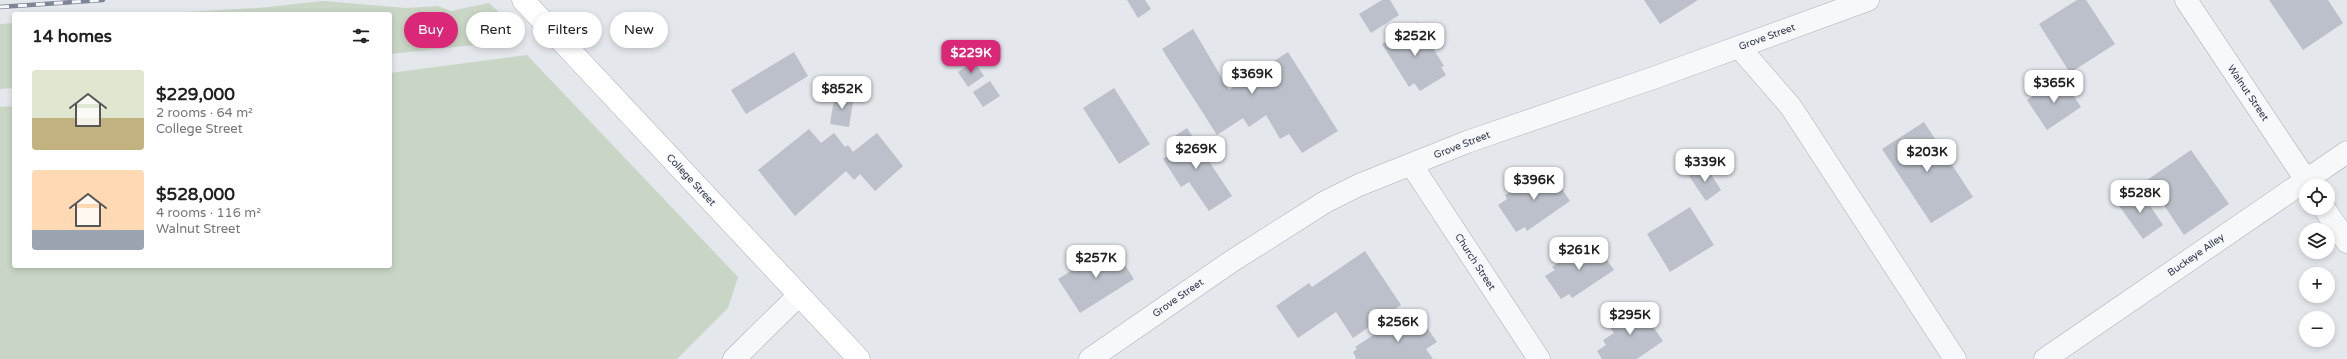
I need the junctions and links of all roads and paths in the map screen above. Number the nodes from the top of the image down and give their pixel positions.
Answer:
1 (523, 0) edge
2 (1868, 0) edge
3 (2186, 0) edge
4 (1739, 47) junction
5 (2347, 152) edge
6 (1412, 164) junction
7 (2305, 179) edge
8 (2313, 179) edge
9 (2299, 189) edge
10 (2329, 215) edge
11 (2347, 242) edge
12 (799, 295) junction
13 (734, 359) edge
14 (859, 359) edge
15 (1090, 359) edge
16 (1539, 359) edge
17 (1955, 359) edge
18 (2045, 359) edge

1 - 12 main road, College Street
2 - 4 street, Grove Street
3 - 7 street, Walnut Street
4 - 6 street, Grove Street
4 - 17 street
5 - 8 street, Buckeye Alley
6 - 15 street, Grove Street
6 - 16 street, Church Street
9 - 18 street, Buckeye Alley
10 - 11 street
12 - 13 street
12 - 14 main road, College Street

